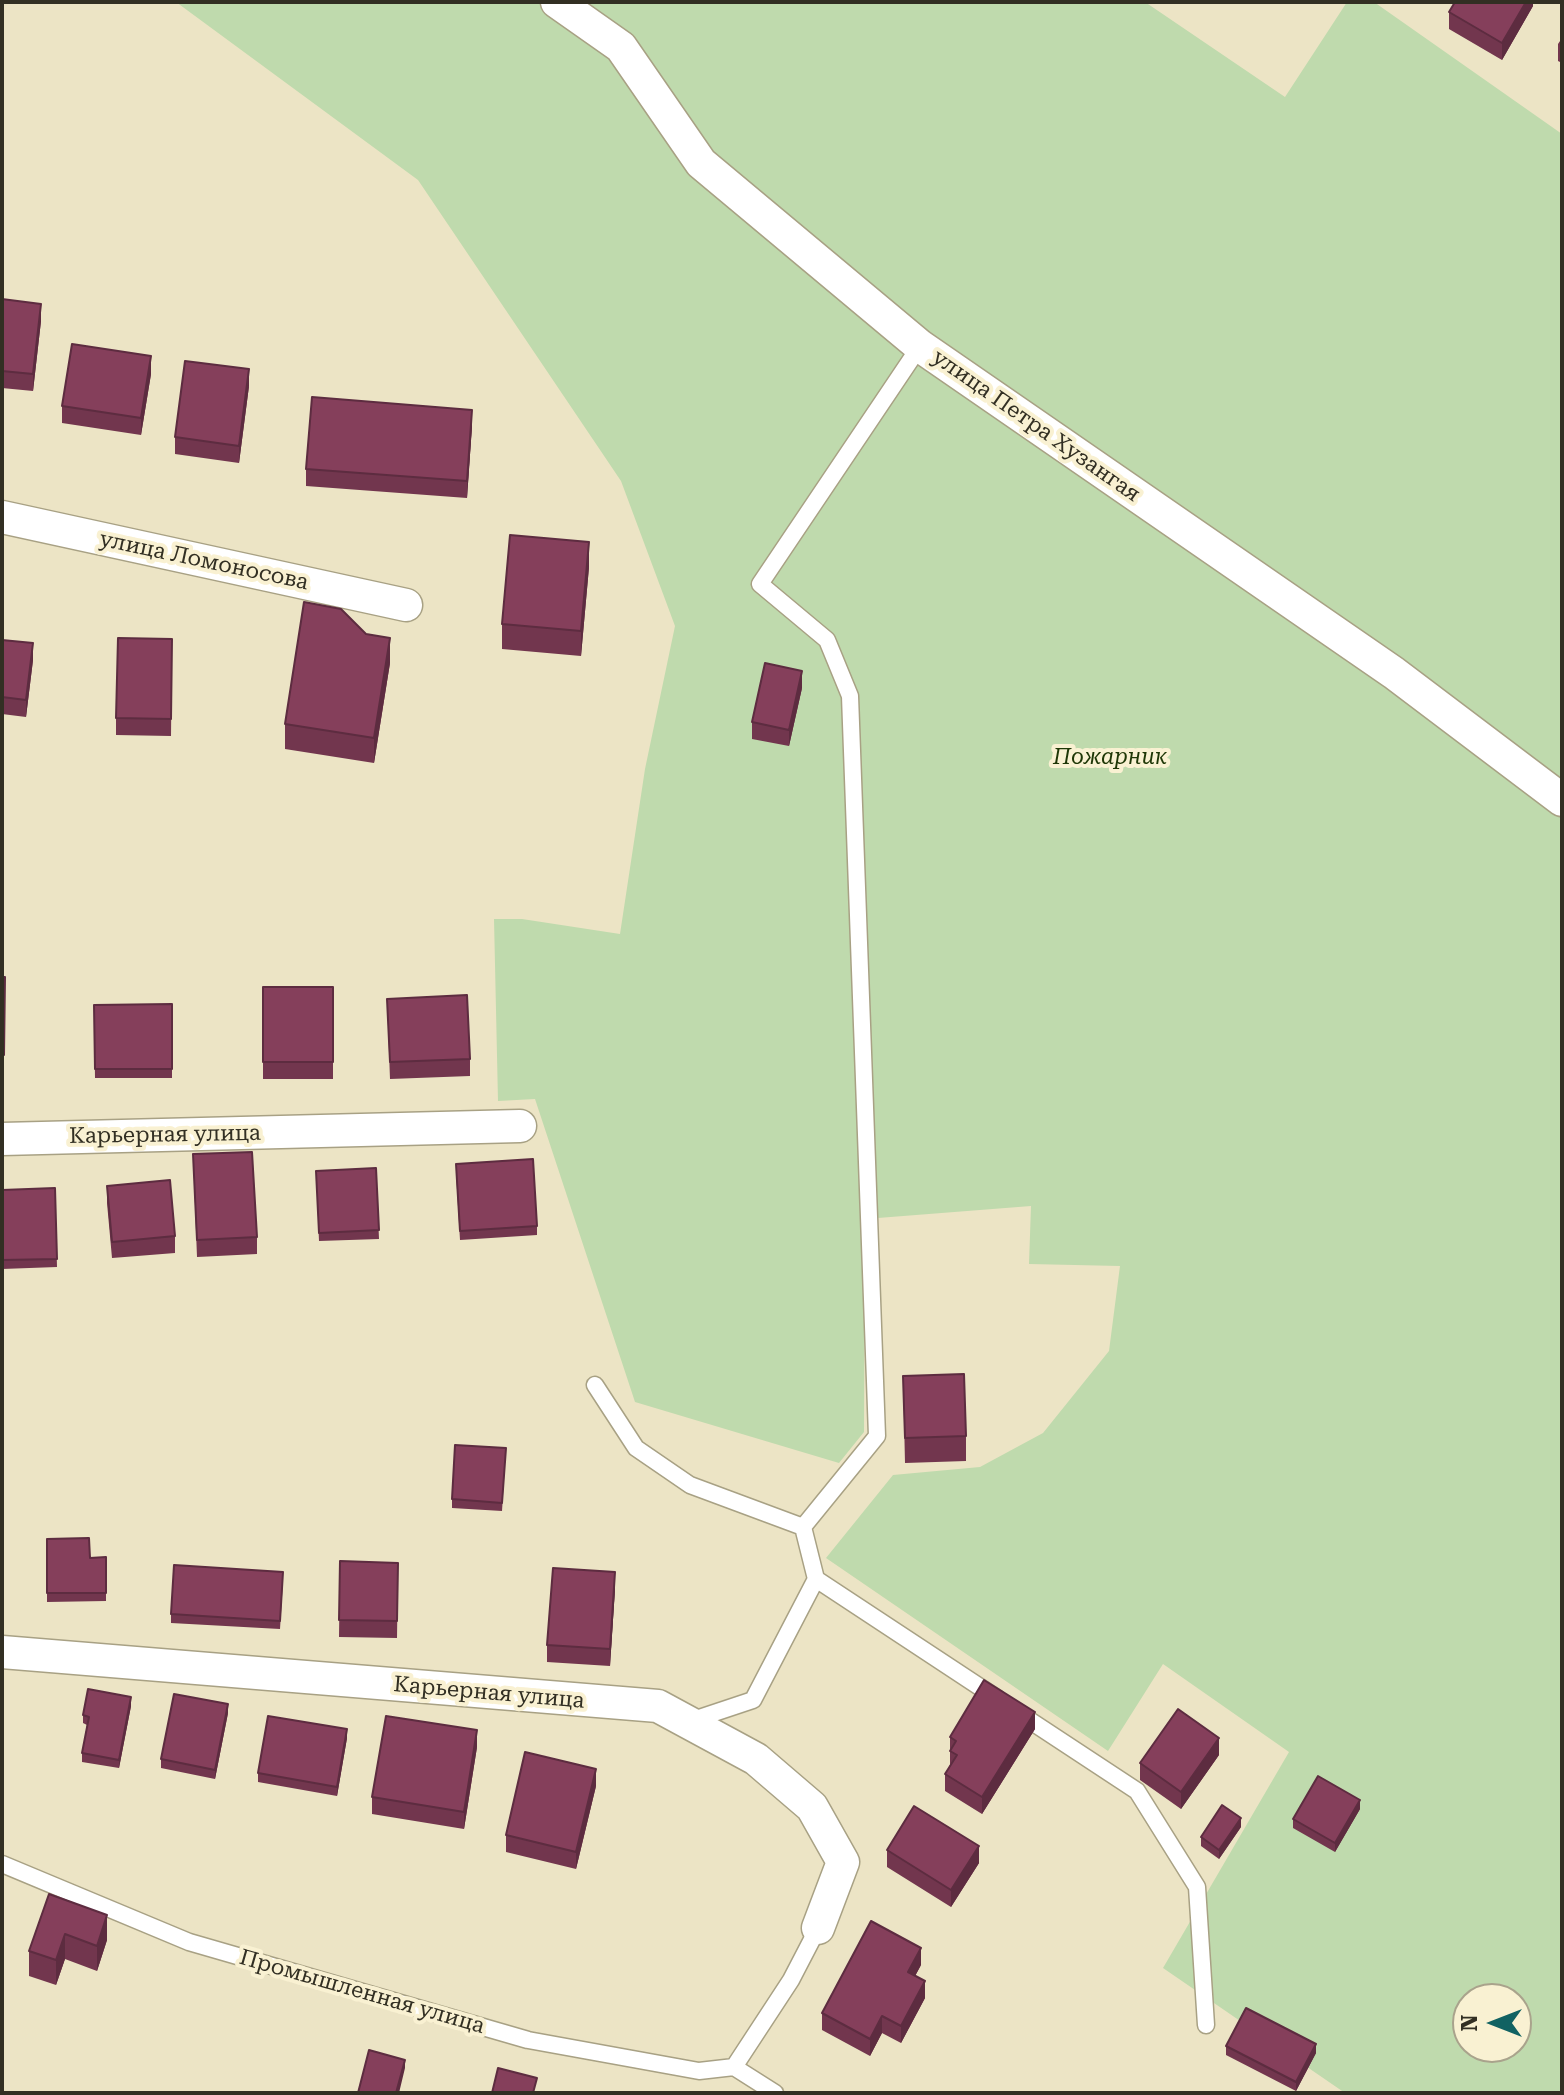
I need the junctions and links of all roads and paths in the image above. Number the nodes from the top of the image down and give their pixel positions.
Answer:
1 (557, 2) edge
2 (920, 346) junction
3 (2, 517) edge
4 (406, 605) dead end
5 (1562, 800) edge
6 (520, 1126) dead end
7 (2, 1139) edge
8 (595, 1385) dead end
9 (803, 1527) junction
10 (816, 1579) junction
11 (2, 1652) edge
12 (689, 1722) junction
13 (2, 1864) edge
14 (818, 1928) joint
15 (1206, 2025) dead end
16 (734, 2067) junction
17 (775, 2093) edge

1 - 2 street, улица Петра Хузангая
2 - 5 street, улица Петра Хузангая
2 - 9 lane
3 - 4 street, улица Ломоносова
6 - 7 street, Карьерная улица
8 - 9 lane
9 - 10 lane
10 - 12 lane
10 - 15 lane
11 - 12 street, Карьерная улица
12 - 14 street, Карьерная улица
13 - 16 lane, Промышленная улица
14 - 16 lane
16 - 17 lane

